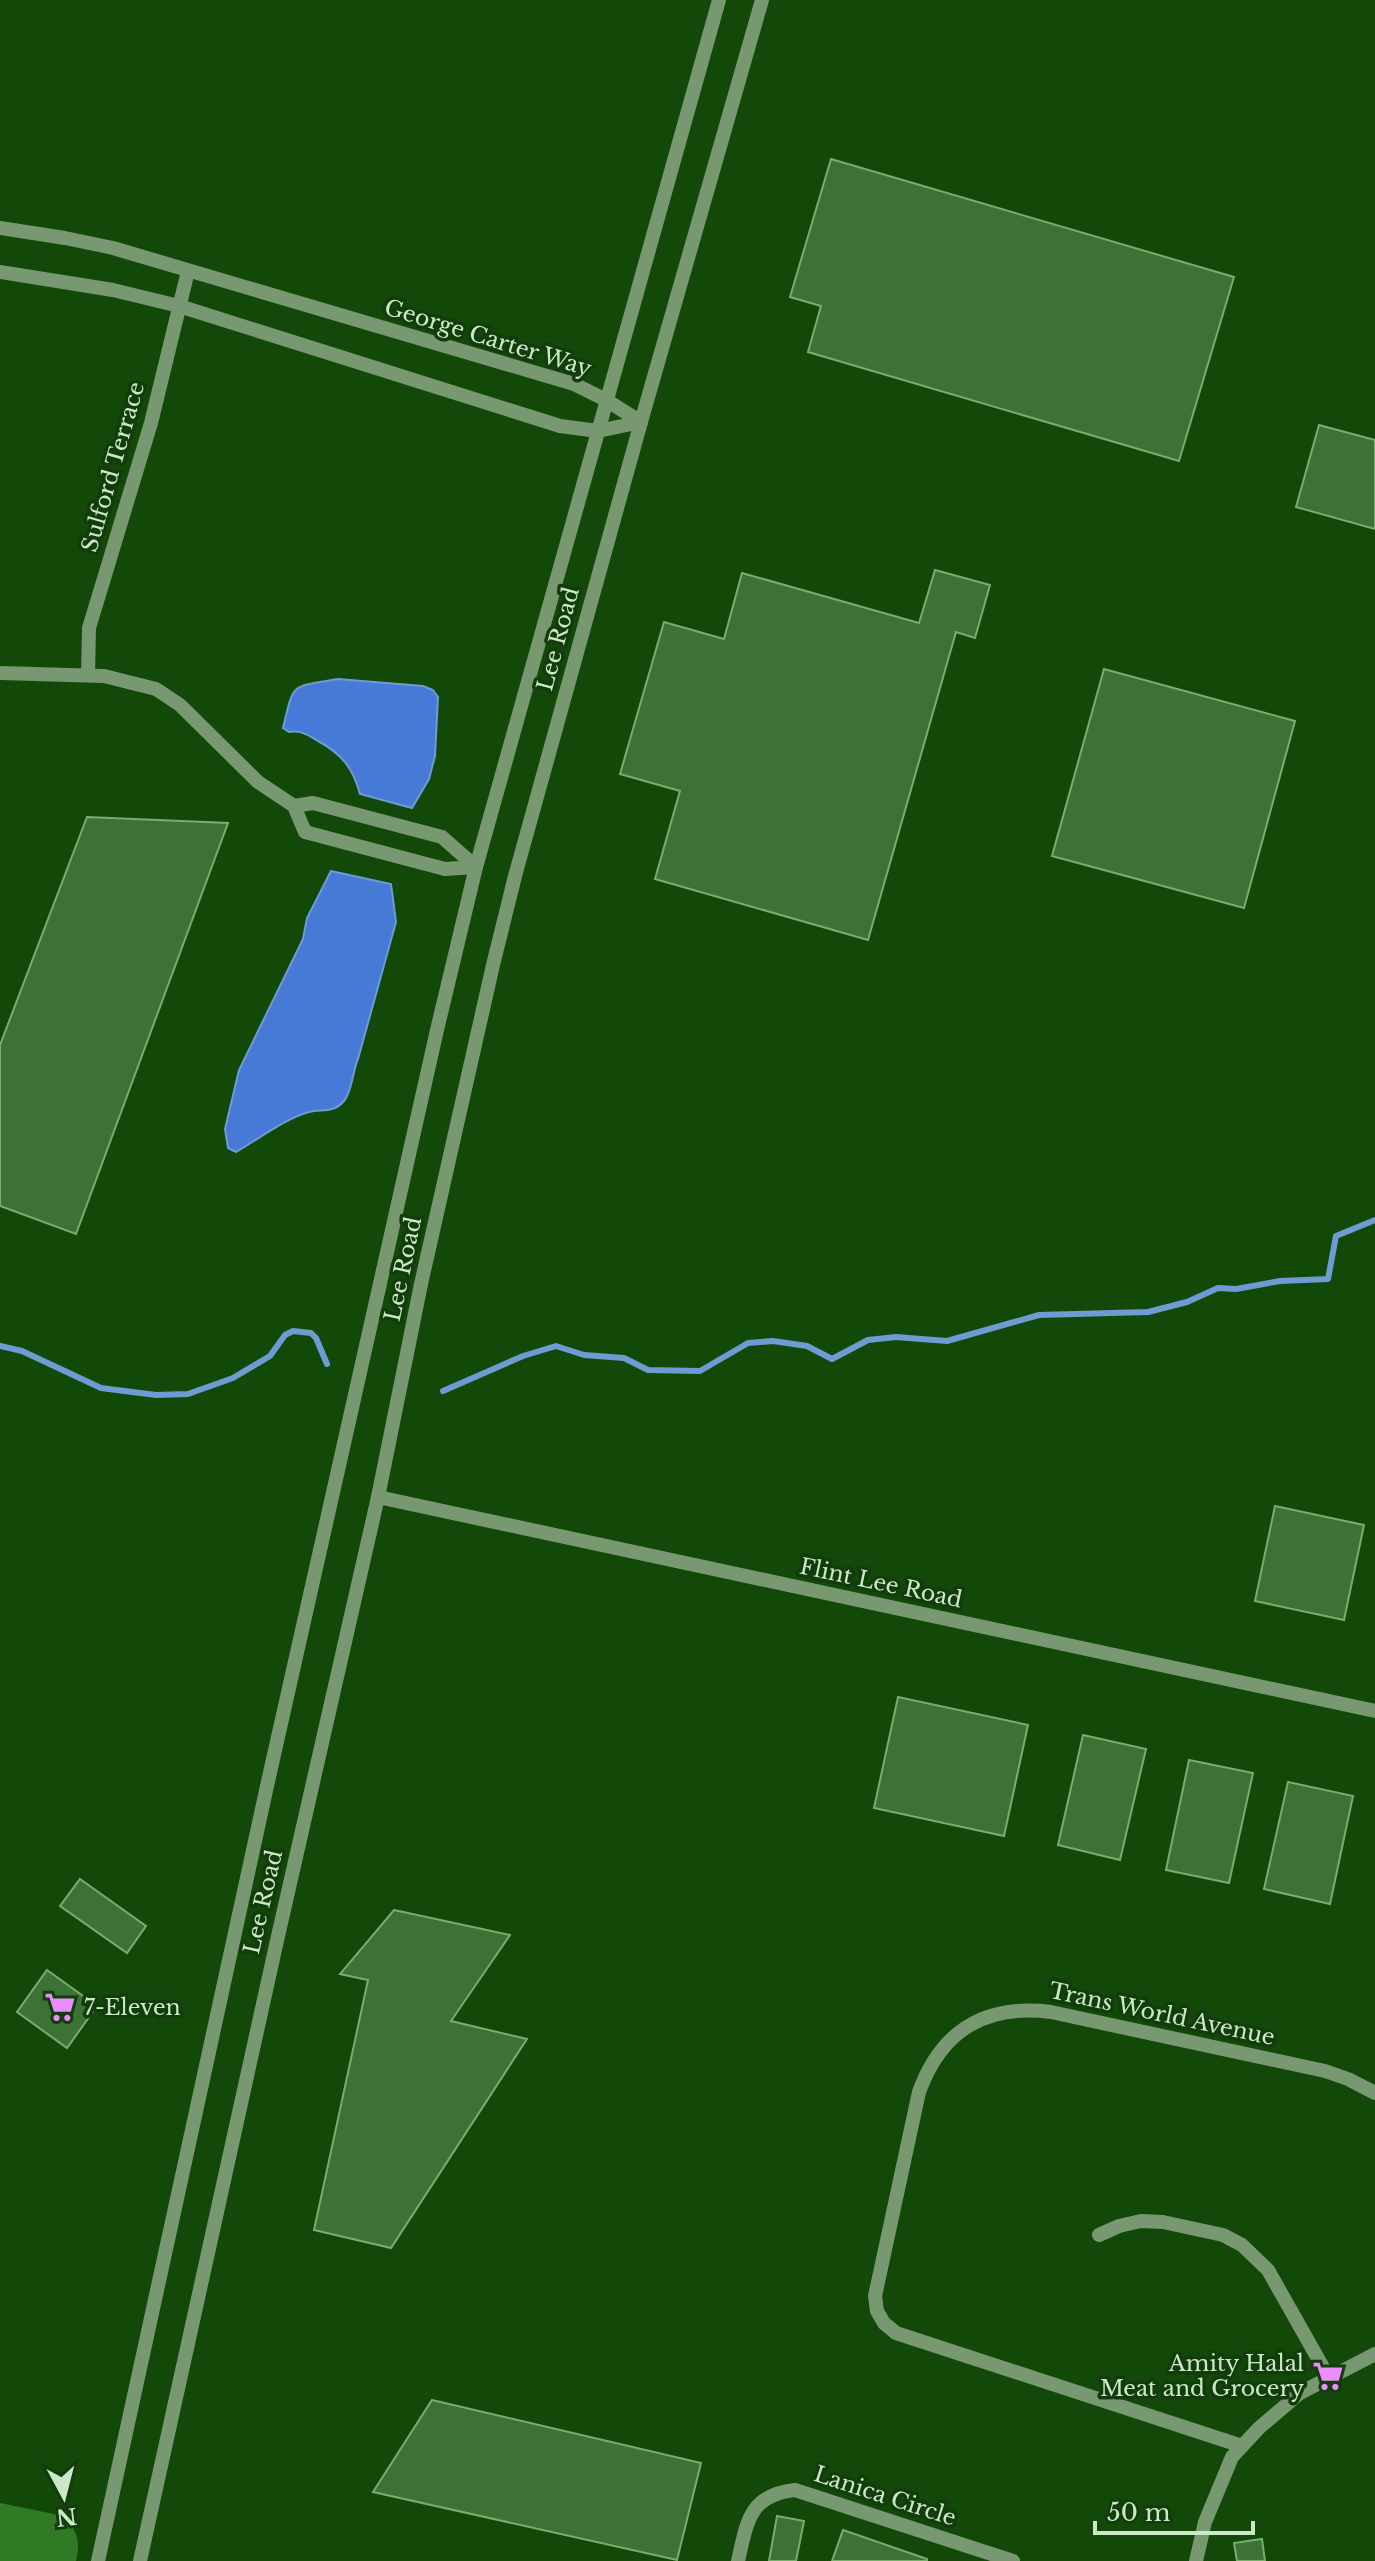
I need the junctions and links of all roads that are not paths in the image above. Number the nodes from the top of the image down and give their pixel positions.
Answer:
1 (719, 0) edge
2 (762, 0) edge
3 (0, 228) edge
4 (188, 271) junction
5 (0, 272) edge
6 (179, 306) junction
7 (606, 400) junction
8 (641, 422) junction
9 (598, 431) junction
10 (0, 673) edge
11 (88, 675) junction
12 (294, 806) junction
13 (476, 867) junction
14 (378, 1497) junction
15 (1375, 1711) edge
16 (1375, 2093) edge
17 (1099, 2235) dead end
18 (1375, 2354) edge
19 (1329, 2378) junction
20 (1242, 2446) junction
21 (98, 2561) edge
22 (140, 2561) edge
23 (738, 2561) edge
24 (1013, 2561) edge
25 (1196, 2561) edge

1 - 7 street, Lee Road
2 - 8 street, Lee Road
3 - 4 street, George Carter Way
4 - 6 street, Sulford Terrace
4 - 7 street, George Carter Way
5 - 6 street
6 - 9 street
6 - 11 street, Sulford Terrace
7 - 8 street, George Carter Way
7 - 9 street, Lee Road
8 - 9 street
8 - 14 street, Lee Road
9 - 13 street, Lee Road
10 - 11 street
11 - 12 street
12 - 13 street
12 - 13 street
13 - 21 street, Lee Road
14 - 15 street, Flint Lee Road
14 - 22 street, Lee Road
16 - 20 street, Trans World Avenue
17 - 19 street
18 - 19 street
19 - 20 street
20 - 25 street
23 - 24 street, Lanica Circle

